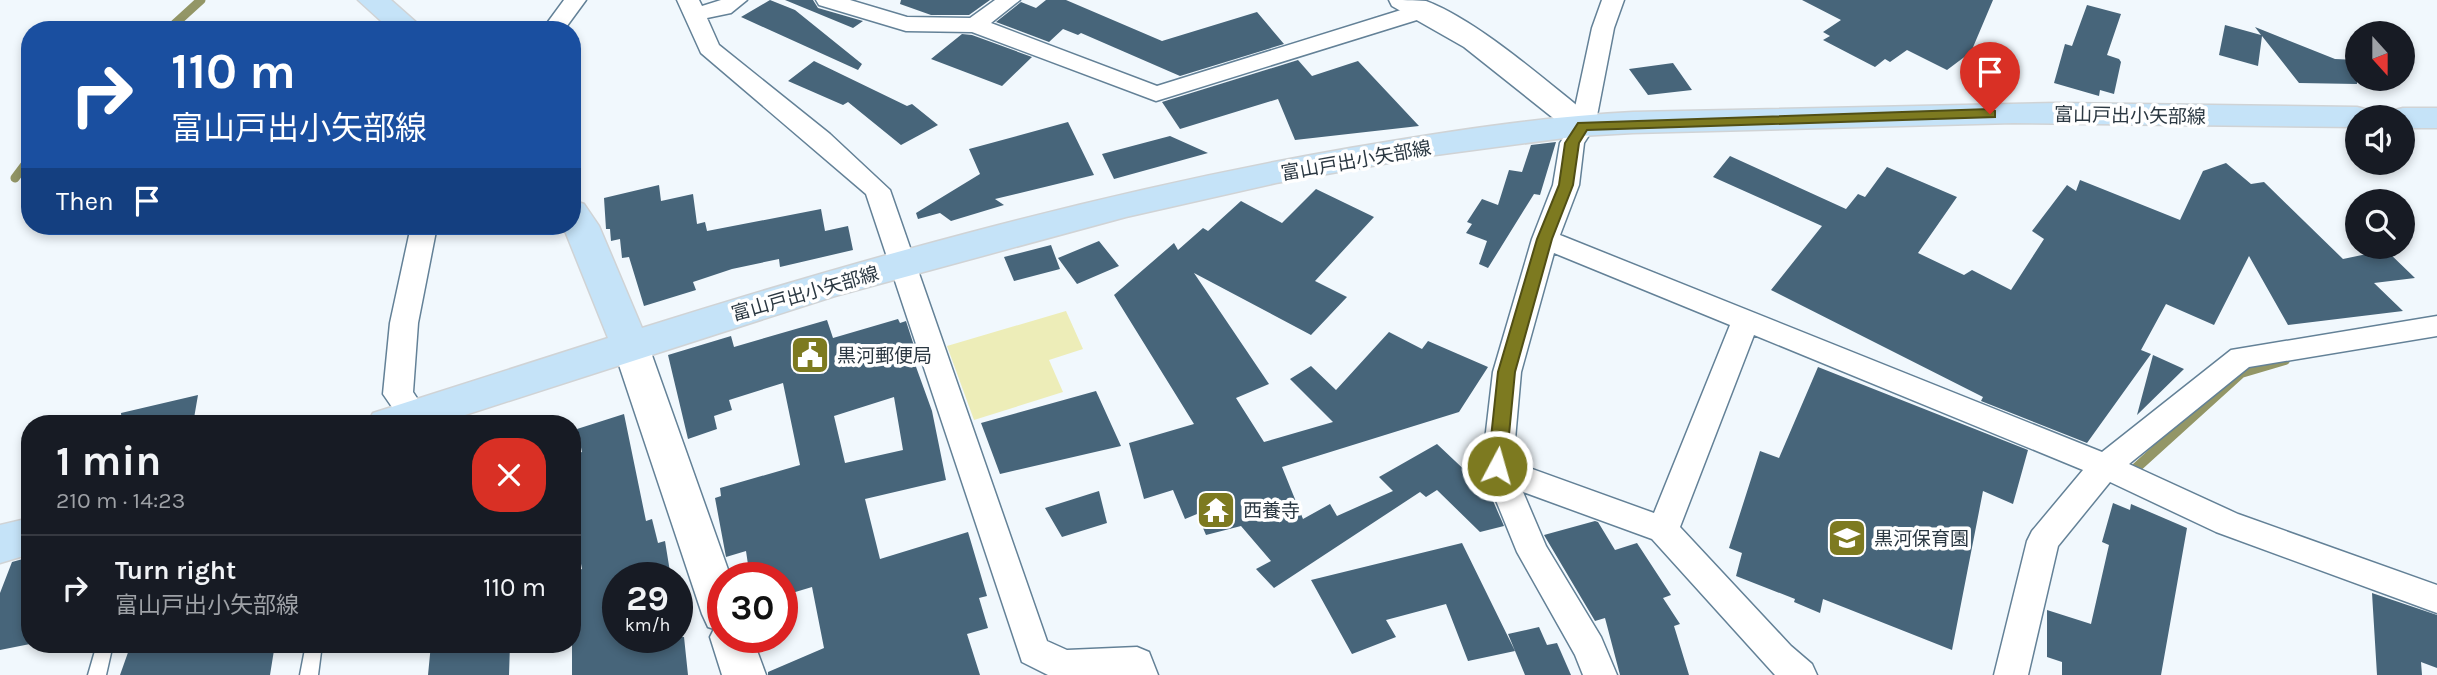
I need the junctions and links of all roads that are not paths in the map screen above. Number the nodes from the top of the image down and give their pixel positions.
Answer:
1 (373, 0) edge
2 (575, 0) edge
3 (736, 0) edge
4 (827, 0) edge
5 (1009, 0) edge
6 (1613, 0) edge
7 (1414, 5) edge
8 (691, 7) edge
9 (399, 21) edge
10 (560, 21) edge
11 (975, 25) junction
12 (2345, 117) edge
13 (2415, 118) edge
14 (2437, 118) edge
15 (1583, 126) junction
16 (581, 226) edge
17 (422, 235) edge
18 (1545, 239) junction
19 (904, 265) junction
20 (1746, 320) junction
21 (2437, 326) edge
22 (631, 344) junction
23 (400, 415) edge
24 (412, 415) edge
25 (2105, 466) junction
26 (1499, 470) junction
27 (1663, 530) junction
28 (21, 538) edge
29 (0, 544) edge
30 (707, 567) edge
31 (2437, 599) edge
32 (103, 653) edge
33 (313, 653) edge
34 (736, 653) edge
35 (97, 675) edge
36 (309, 675) edge
37 (744, 675) edge
38 (1141, 675) edge
39 (1600, 675) edge
40 (1800, 675) edge
41 (2011, 675) edge

1 - 9 main road
2 - 10 street
3 - 8 street
4 - 11 street
5 - 11 street
6 - 15 street
7 - 11 street
7 - 15 street
8 - 19 street
12 - 15 main road, 富山戸出小矢部線
13 - 14 main road
15 - 18 street
15 - 19 main road, 富山戸出小矢部線
16 - 22 main road
17 - 23 street
18 - 20 street
18 - 26 street
19 - 22 main road, 富山戸出小矢部線
19 - 38 street
20 - 25 street
20 - 27 street
21 - 25 street
22 - 24 main road, 富山戸出小矢部線
22 - 30 street
25 - 31 street
25 - 41 street
26 - 27 street
26 - 39 street
27 - 40 street
28 - 29 main road
32 - 35 lane
33 - 36 lane
34 - 37 street

